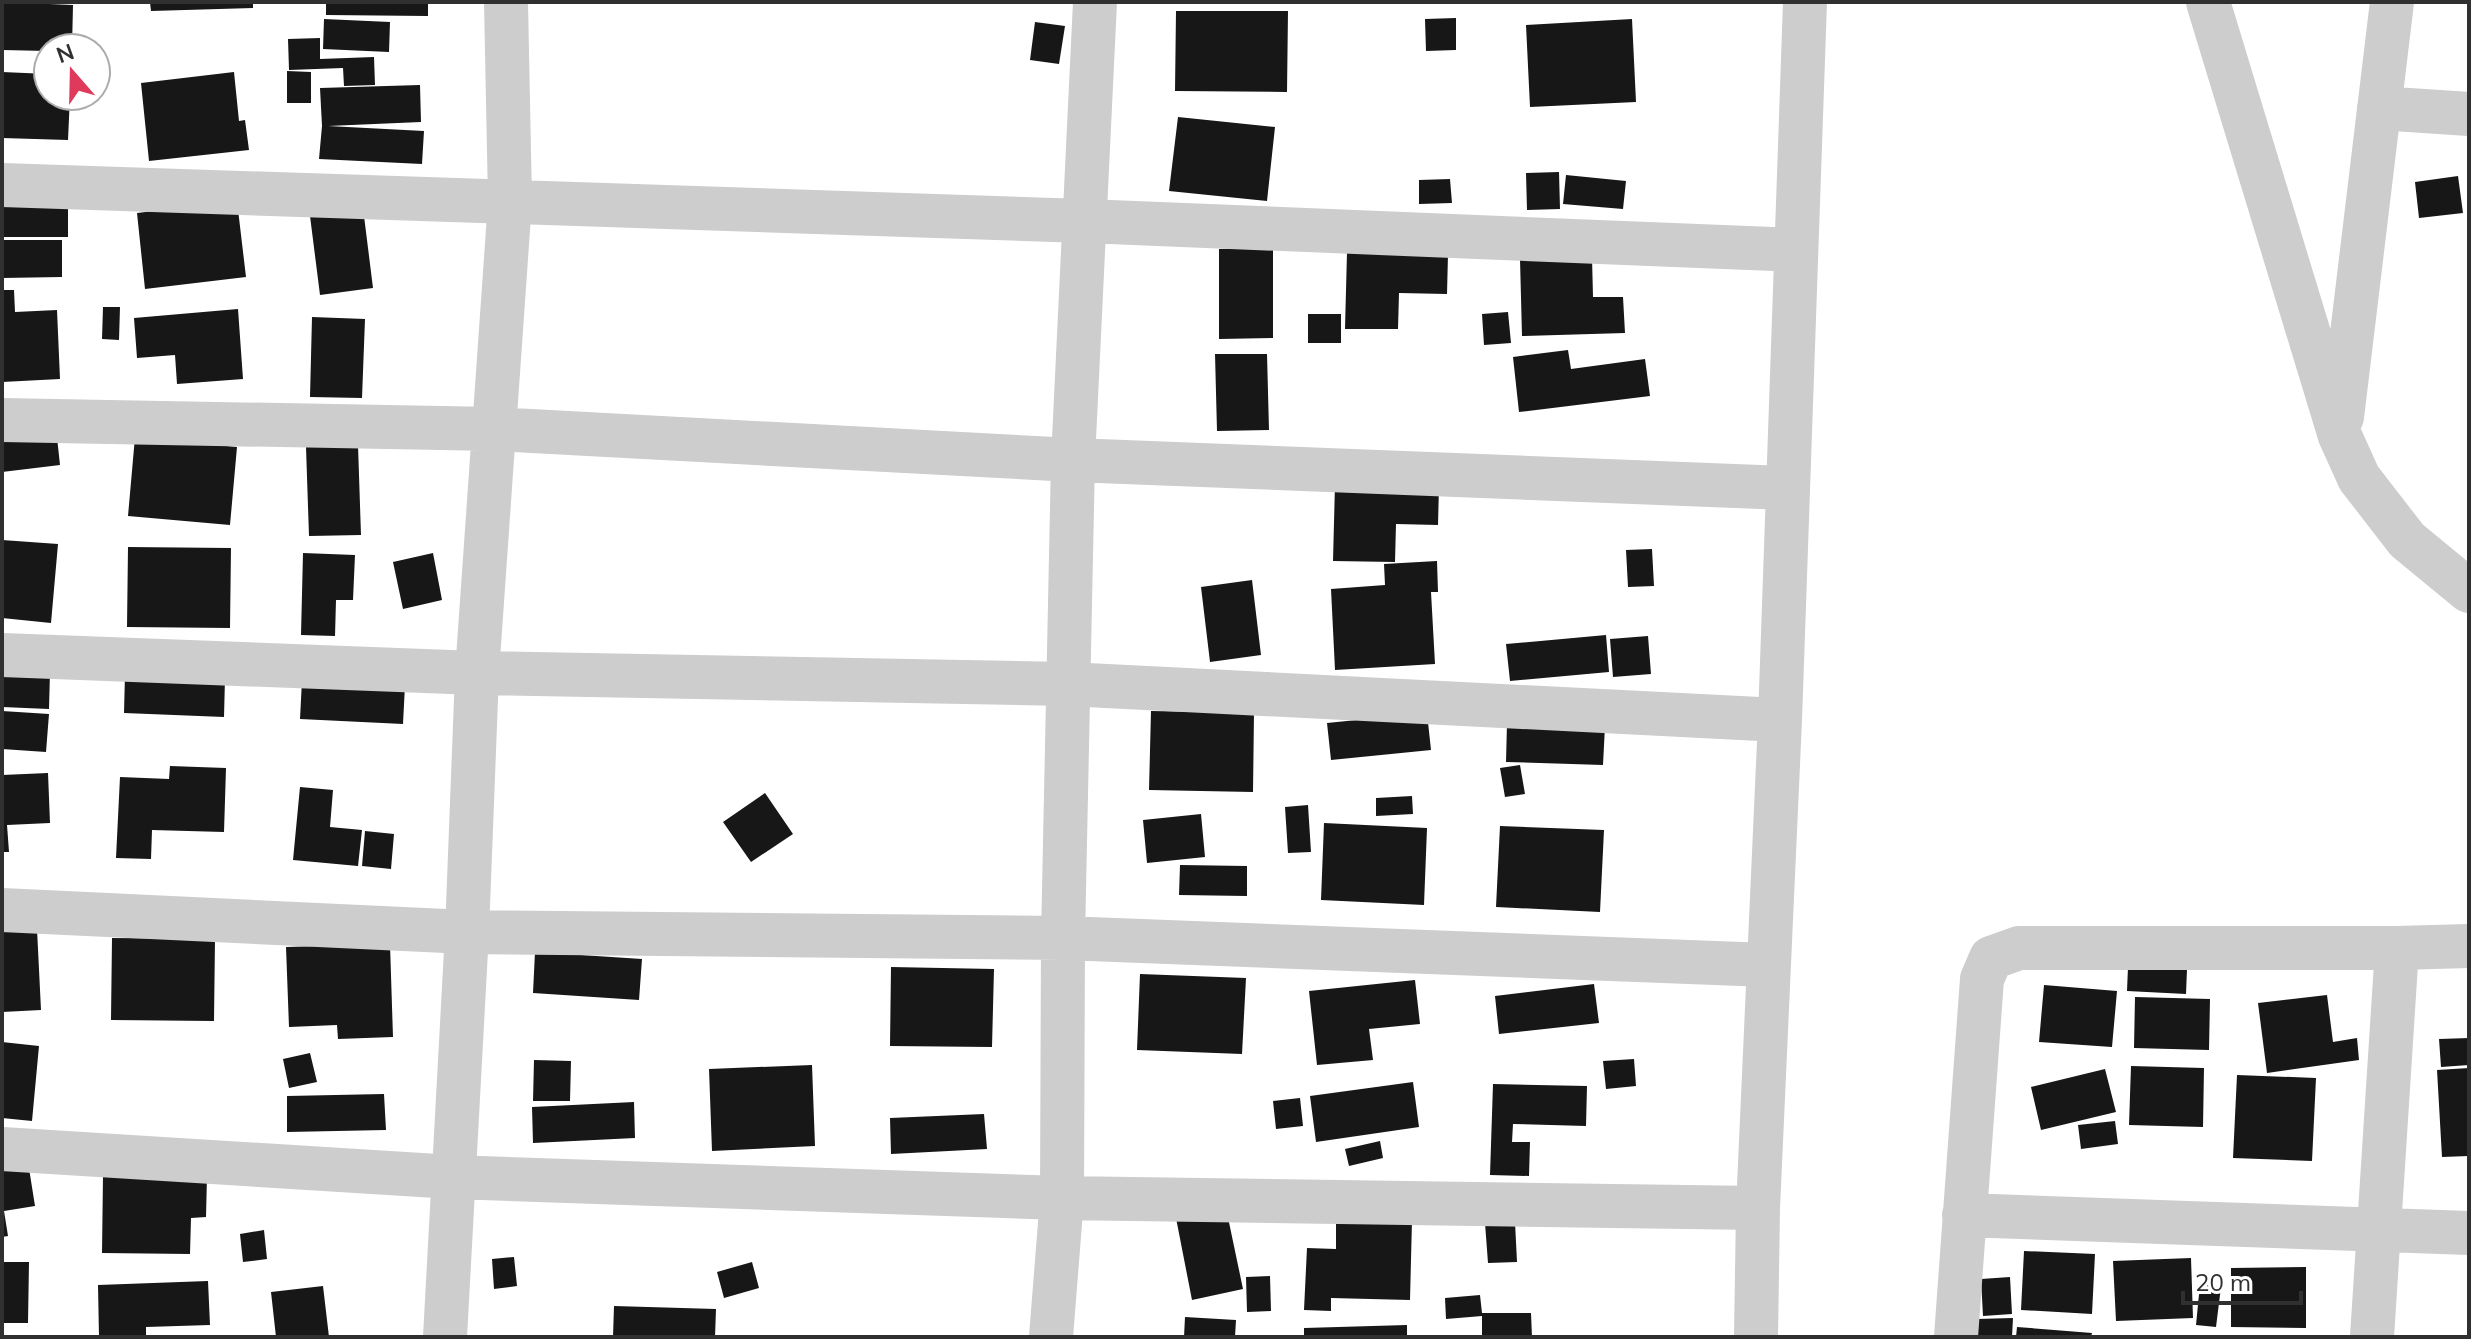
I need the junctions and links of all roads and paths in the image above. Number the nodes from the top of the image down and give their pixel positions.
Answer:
1 (506, 2) edge
2 (1095, 2) edge
3 (1805, 2) edge
4 (2208, 2) edge
5 (2392, 2) edge
6 (2379, 108) junction
7 (2469, 114) edge
8 (2, 185) edge
9 (510, 201) junction
10 (1085, 221) junction
11 (1796, 250) junction
12 (2, 420) edge
13 (494, 429) junction
14 (2340, 436) junction
15 (1073, 460) junction
16 (1787, 488) junction
17 (2469, 591) edge
18 (2, 655) edge
19 (477, 673) junction
20 (1067, 684) junction
21 (1780, 720) junction
22 (2, 910) edge
23 (467, 932) junction
24 (1063, 938) junction
25 (2469, 946) edge
26 (2397, 948) junction
27 (1768, 965) junction
28 (2, 1149) edge
29 (453, 1177) junction
30 (1062, 1198) junction
31 (1758, 1208) junction
32 (1964, 1215) junction
33 (2378, 1229) junction
34 (2469, 1233) edge
35 (445, 1337) edge
36 (1051, 1337) edge
37 (1756, 1337) edge
38 (1956, 1337) edge
39 (2372, 1337) edge

1 - 9 street
2 - 10 street
3 - 11 street
4 - 14 street
5 - 6 street
6 - 7 street
6 - 14 street
8 - 9 street
9 - 10 street
9 - 13 street
10 - 11 street
10 - 15 street
11 - 16 street
12 - 13 street
13 - 15 street
13 - 19 street
14 - 17 street
15 - 16 street
15 - 20 street
16 - 21 street
18 - 19 street
19 - 20 street
19 - 23 street
20 - 21 street
20 - 24 street
21 - 27 street
22 - 23 street
23 - 24 street
23 - 29 street
24 - 27 street
24 - 30 street
25 - 26 street
26 - 32 street
26 - 33 street
27 - 31 street
28 - 29 street
29 - 30 street
29 - 35 street
30 - 31 street
30 - 36 street
31 - 37 street
32 - 33 street
32 - 38 street
33 - 34 street
33 - 39 street

